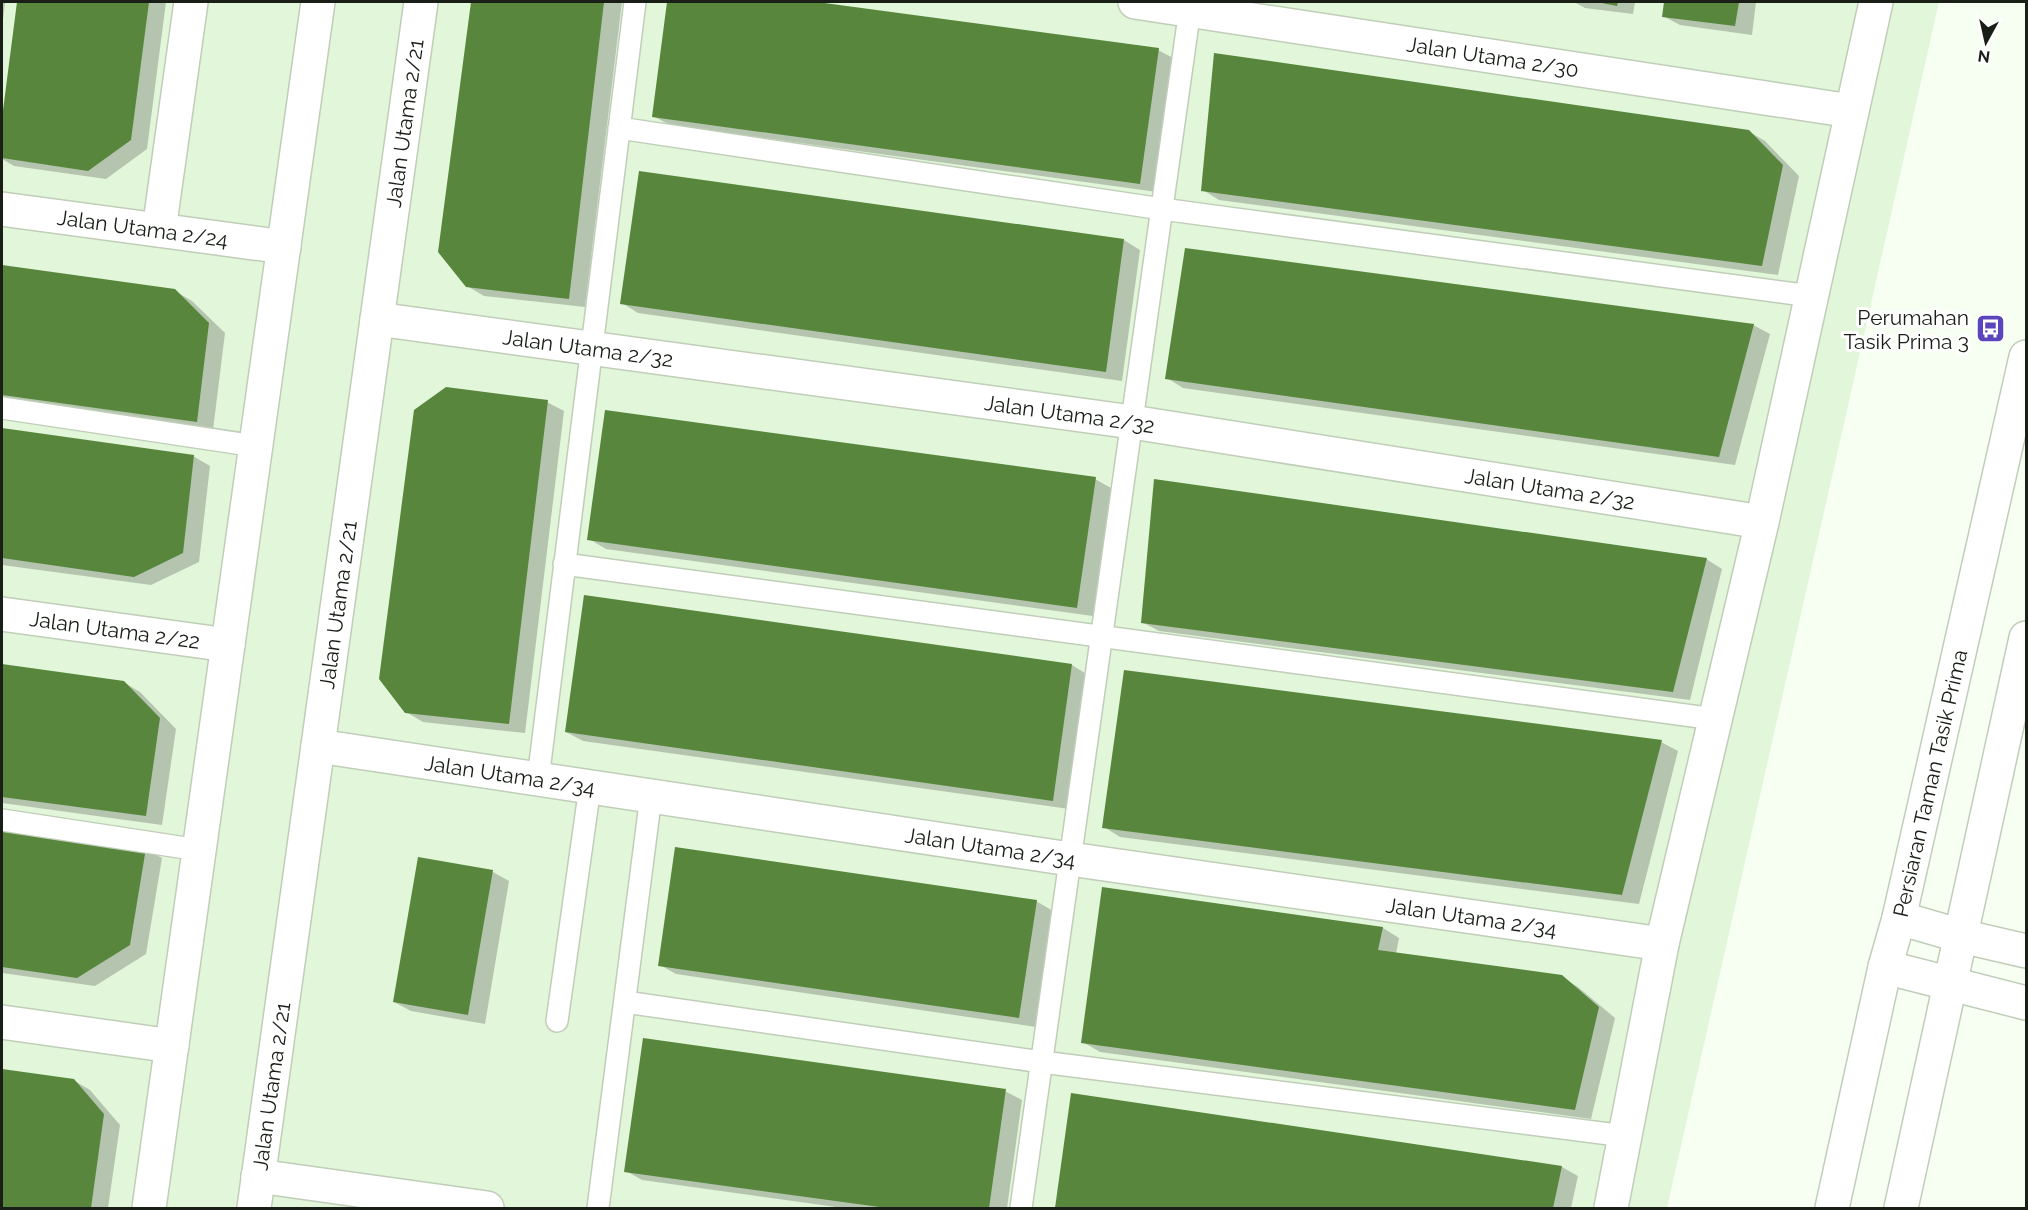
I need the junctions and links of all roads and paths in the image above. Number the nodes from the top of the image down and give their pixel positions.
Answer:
1 (191, 2) edge
2 (318, 2) edge
3 (421, 2) edge
4 (634, 2) edge
5 (1135, 2) edge
6 (1876, 2) edge
7 (1190, 9) junction
8 (1851, 111) junction
9 (619, 128) junction
10 (2, 209) edge
11 (1162, 209) junction
12 (159, 230) junction
13 (284, 247) junction
14 (1811, 296) junction
15 (377, 319) junction
16 (591, 348) junction
17 (2026, 357) edge
18 (2, 408) edge
19 (1132, 422) junction
20 (256, 446) junction
21 (1762, 522) junction
22 (564, 564) junction
23 (2, 614) edge
24 (1102, 636) junction
25 (2026, 638) edge
26 (228, 645) junction
27 (1715, 719) junction
28 (318, 746) junction
29 (538, 779) junction
30 (590, 787) junction
31 (651, 796) junction
32 (2, 820) edge
33 (199, 850) junction
34 (1070, 859) junction
35 (1899, 918) junction
36 (1961, 936) junction
37 (1662, 944) junction
38 (2026, 951) edge
39 (1885, 967) junction
40 (1950, 985) junction
41 (625, 1002) junction
42 (2026, 1003) edge
43 (557, 1021) dead end
44 (2, 1022) edge
45 (172, 1046) junction
46 (1042, 1062) junction
47 (1625, 1137) junction
48 (258, 1176) junction
49 (149, 1209) edge
50 (254, 1209) edge
51 (487, 1209) edge
52 (598, 1209) edge
53 (1021, 1209) edge
54 (1611, 1209) edge
55 (1832, 1209) edge
56 (1901, 1209) edge

1 - 12 street
2 - 13 street
3 - 15 street, Jalan Utama 2/21
4 - 9 lane
5 - 7 street, Jalan Utama 2/30
6 - 8 street
7 - 8 street, Jalan Utama 2/30
7 - 11 lane
8 - 14 street
9 - 11 lane
9 - 16 lane
10 - 12 street, Jalan Utama 2/24
11 - 14 lane
11 - 19 lane
12 - 13 street, Jalan Utama 2/24
13 - 20 street
14 - 21 street
15 - 16 street, Jalan Utama 2/32
15 - 28 street, Jalan Utama 2/21
16 - 19 street, Jalan Utama 2/32
16 - 22 lane
17 - 35 street, Persiaran Taman Tasik Prima
18 - 20 lane
19 - 21 street, Jalan Utama 2/32
19 - 24 lane
20 - 26 street
21 - 27 street
22 - 24 lane
22 - 29 lane
23 - 26 street, Jalan Utama 2/22
24 - 27 lane
24 - 34 lane
25 - 36 street
26 - 33 street
27 - 37 street
28 - 29 street, Jalan Utama 2/34
28 - 48 street, Jalan Utama 2/21
29 - 30 street, Jalan Utama 2/34
30 - 31 street, Jalan Utama 2/34
30 - 43 lane
31 - 34 street, Jalan Utama 2/34
31 - 41 lane
32 - 33 lane
33 - 45 street
34 - 37 street, Jalan Utama 2/34
34 - 46 lane
35 - 36 street
35 - 39 street, Persiaran Taman Tasik Prima
36 - 38 street
36 - 40 street
37 - 47 street
39 - 40 street
39 - 55 street, Persiaran Taman Tasik Prima
40 - 42 street
40 - 56 street
41 - 46 lane
41 - 52 lane
44 - 45 street
45 - 49 street
46 - 47 lane
46 - 53 lane
47 - 54 street
48 - 50 street, Jalan Utama 2/21
48 - 51 street

